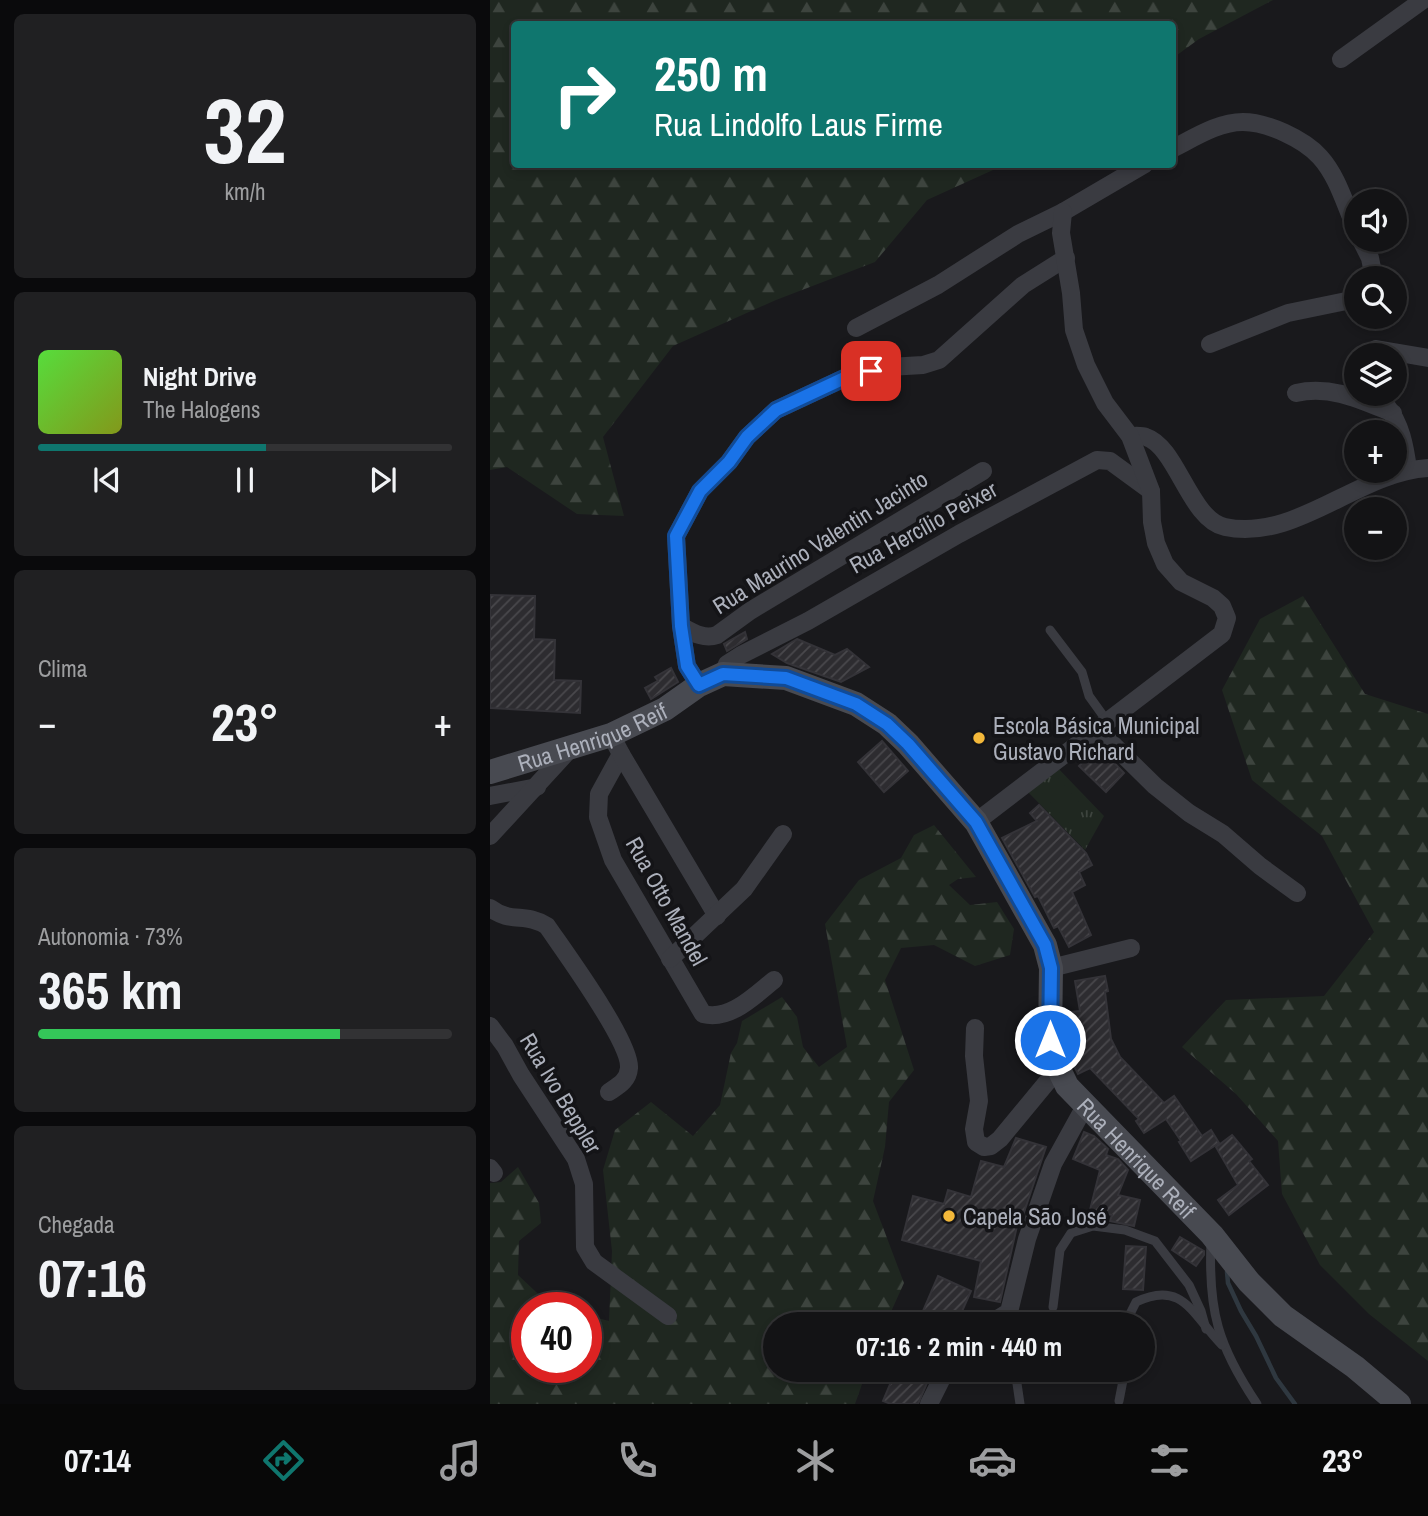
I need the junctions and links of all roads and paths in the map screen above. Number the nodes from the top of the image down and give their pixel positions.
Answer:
1 (1423, 0) edge
2 (1341, 59) dead end
3 (1176, 147) edge
4 (1138, 168) edge
5 (1344, 200) edge
6 (1063, 212) junction
7 (1066, 258) junction
8 (1344, 301) edge
9 (856, 328) dead end
10 (1210, 344) dead end
11 (1407, 354) edge
12 (1428, 358) edge
13 (1296, 393) dead end
14 (1387, 406) edge
15 (1393, 413) junction
16 (1130, 436) junction
17 (1428, 468) edge
18 (1408, 469) junction
19 (983, 471) dead end
20 (1151, 491) junction
21 (681, 626) junction
22 (1050, 630) dead end
23 (723, 674) junction
24 (699, 685) junction
25 (1101, 724) junction
26 (616, 744) junction
27 (570, 749) junction
28 (490, 772) edge
29 (537, 787) junction
30 (490, 796) edge
31 (976, 822) junction
32 (783, 834) dead end
33 (490, 836) edge
34 (1297, 893) dead end
35 (490, 908) edge
36 (717, 916) junction
37 (1131, 948) dead end
38 (670, 959) junction
39 (1051, 968) junction
40 (774, 980) dead end
41 (490, 1026) edge
42 (975, 1028) dead end
43 (1057, 1070) junction
44 (609, 1092) dead end
45 (1085, 1106) junction
46 (1212, 1235) junction
47 (1053, 1307) dead end
48 (1011, 1312) edge
49 (1131, 1312) edge
50 (667, 1316) dead end
51 (1206, 1329) junction
52 (1224, 1347) junction
53 (940, 1382) edge
54 (1017, 1382) edge
55 (1123, 1382) edge
56 (1119, 1401) dead end
57 (929, 1404) edge
58 (1020, 1404) edge
59 (1257, 1404) edge
60 (1399, 1404) edge

1 - 2 street
3 - 5 street
4 - 6 street
6 - 7 street
6 - 9 street
7 - 16 street
7 - 21 street
8 - 10 street
11 - 12 street
13 - 15 street
14 - 15 street
15 - 18 street
16 - 18 street
16 - 20 street
17 - 18 street
19 - 21 street, Rua Maurino Valentin Jacinto
20 - 23 street, Rua Hercílio Peixer
20 - 25 street
21 - 24 street
22 - 25 lane
23 - 24 street, Rua Henrique Reif
23 - 31 street, Rua Henrique Reif
24 - 26 street, Rua Henrique Reif
25 - 31 street
25 - 34 street
26 - 27 street, Rua Henrique Reif
26 - 36 street
26 - 38 street, Rua Otto Mandel
27 - 28 street, Rua Henrique Reif
27 - 29 street
29 - 30 street
29 - 33 street
31 - 39 street, Rua Henrique Reif
32 - 36 street
35 - 44 street
36 - 38 street
37 - 39 street
38 - 40 street, Rua Otto Mandel
39 - 43 street, Rua Henrique Reif
41 - 50 street, Rua Ivo Beppler
42 - 43 street
43 - 45 street, Rua Henrique Reif
45 - 46 street, Rua Henrique Reif
45 - 48 street
46 - 52 lane
46 - 60 street, Rua Henrique Reif
47 - 51 lane
49 - 51 lane
51 - 52 lane
52 - 59 lane
53 - 57 street
54 - 58 lane
55 - 56 lane

